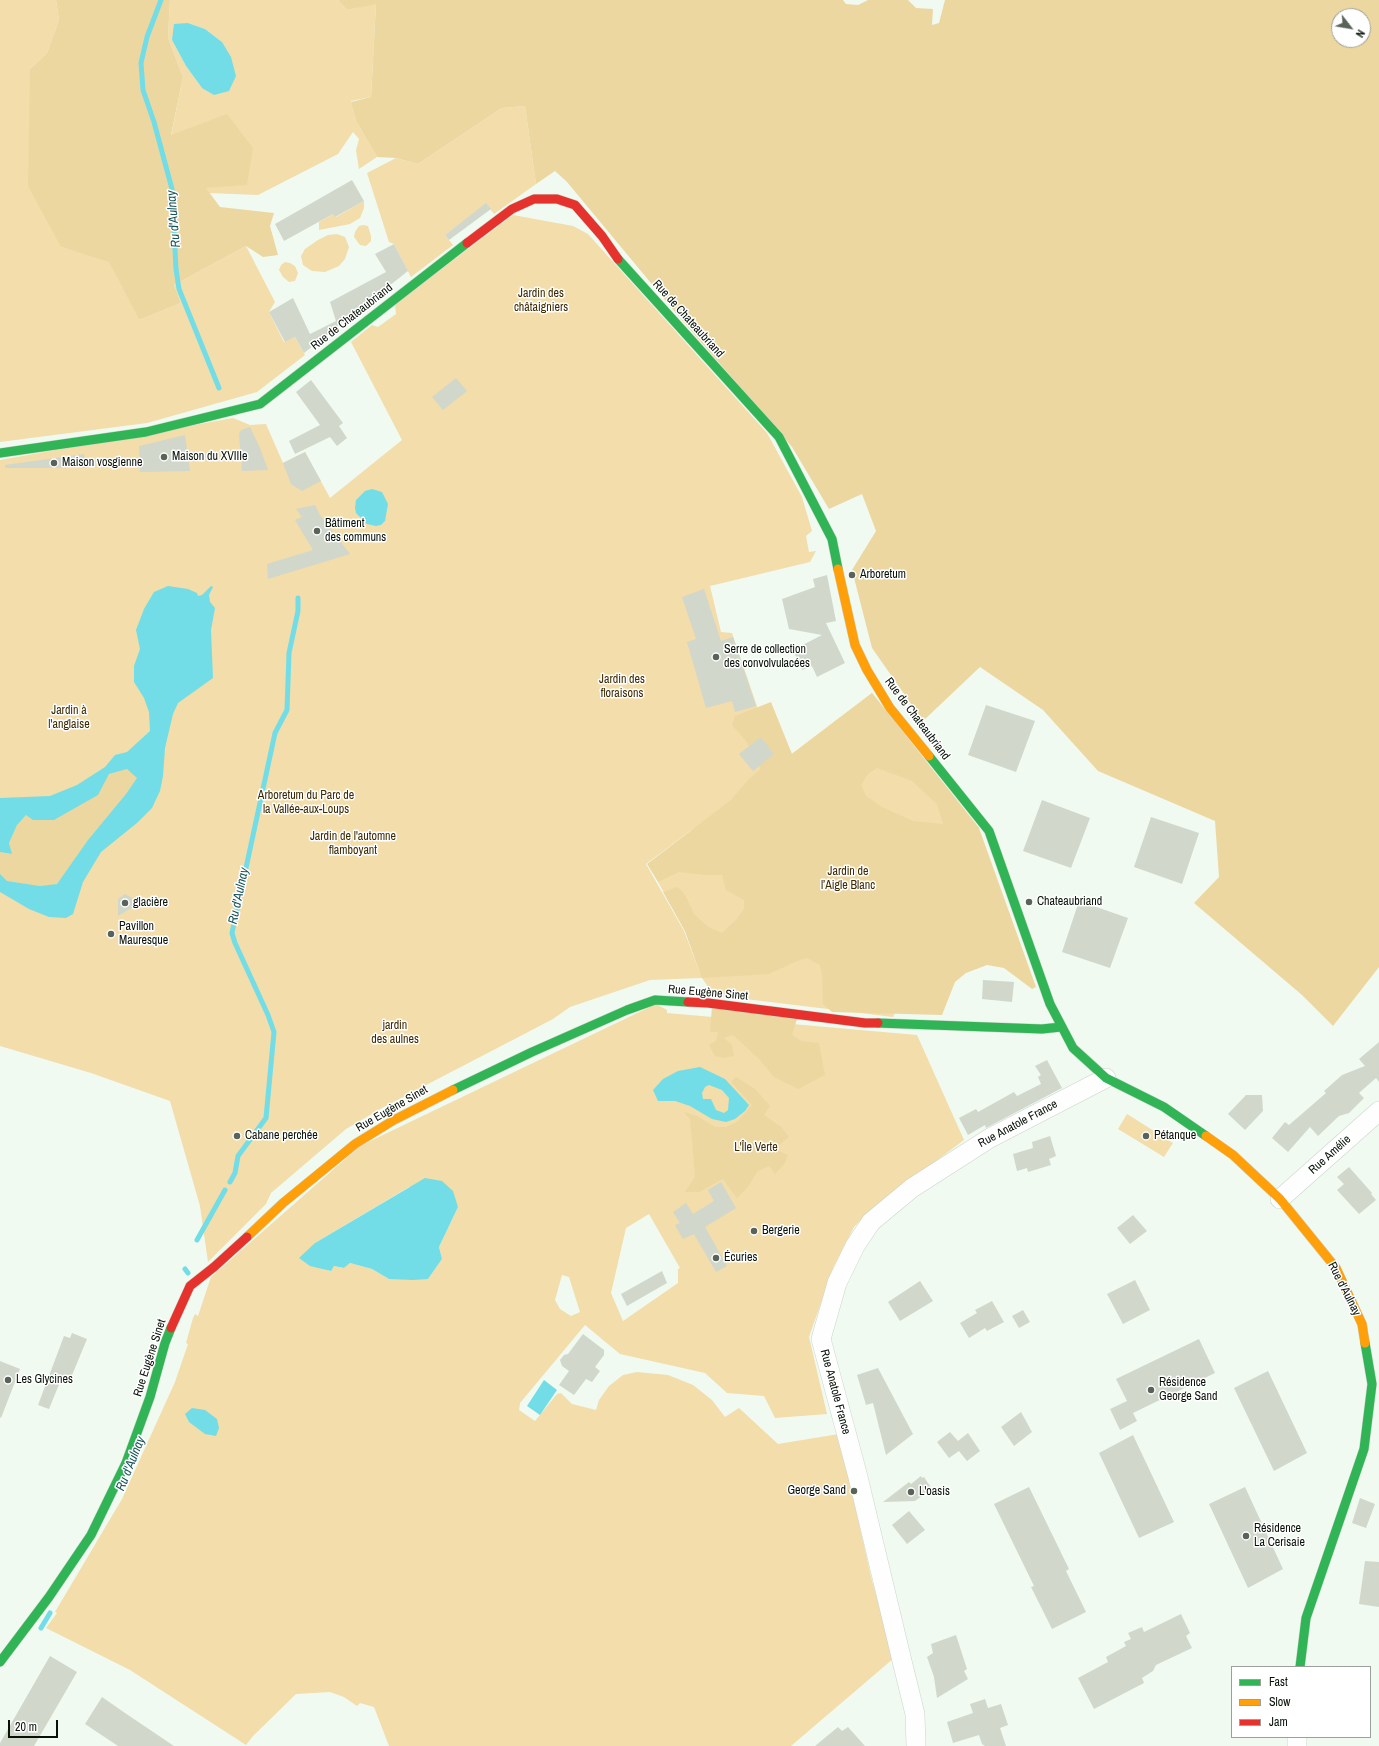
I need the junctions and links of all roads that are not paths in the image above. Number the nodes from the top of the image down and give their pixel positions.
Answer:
1 (0, 453) edge
2 (1061, 1027) junction
3 (1106, 1078) junction
4 (1379, 1111) edge
5 (1280, 1199) junction
6 (0, 1662) edge
7 (1300, 1666) edge
8 (916, 1746) edge

1 - 2 street, Rue de Chateaubriand
2 - 3 street, Rue d'Aulnay
2 - 6 street, Rue Eugène Sinet
3 - 5 street, Rue d'Aulnay
3 - 8 street, Rue Anatole France
4 - 5 street, Rue Amélie
5 - 7 street, Rue d'Aulnay

